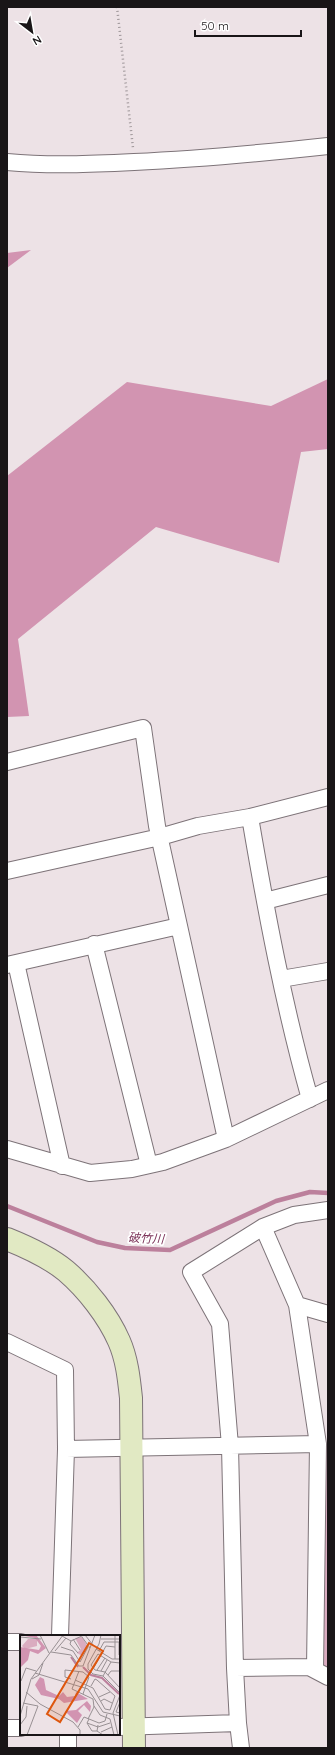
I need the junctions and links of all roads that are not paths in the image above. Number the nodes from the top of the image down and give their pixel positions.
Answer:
1 (328, 146) edge
2 (7, 162) edge
3 (7, 762) edge
4 (328, 797) edge
5 (250, 816) junction
6 (160, 837) junction
7 (7, 871) edge
8 (328, 885) edge
9 (265, 901) junction
10 (179, 926) junction
11 (94, 944) junction
12 (12, 964) edge
13 (328, 971) edge
14 (281, 979) junction
15 (328, 1090) edge
16 (310, 1099) junction
17 (226, 1139) junction
18 (7, 1149) edge
19 (149, 1165) junction
20 (62, 1166) junction
21 (328, 1210) edge
22 (263, 1227) junction
23 (7, 1239) edge
24 (297, 1304) junction
25 (328, 1314) edge
26 (7, 1342) edge
27 (318, 1444) junction
28 (230, 1446) junction
29 (131, 1448) junction
30 (66, 1449) junction
31 (60, 1635) edge
32 (7, 1642) edge
33 (20, 1642) edge
34 (235, 1668) junction
35 (321, 1673) edge
36 (238, 1724) junction
37 (126, 1727) edge
38 (7, 1728) edge
39 (20, 1728) edge
40 (68, 1735) edge
41 (68, 1748) edge
42 (134, 1748) edge
43 (241, 1748) edge

1 - 2 street
3 - 6 street
4 - 5 street
5 - 6 street
5 - 9 street
6 - 7 street
6 - 10 street
8 - 9 street
9 - 14 street
10 - 11 street
10 - 17 street
11 - 12 street
11 - 19 street
12 - 20 street
13 - 14 street
14 - 16 street
15 - 16 street
16 - 17 street
17 - 19 street
18 - 20 street
19 - 20 street
21 - 22 street
22 - 24 street
22 - 28 street
23 - 29 street
24 - 25 street
24 - 27 street
26 - 30 street
27 - 28 street
27 - 35 street
28 - 29 street
28 - 34 street
29 - 30 street
29 - 37 street
30 - 31 street
32 - 33 street
34 - 35 street
34 - 36 street
36 - 37 street
36 - 43 street
37 - 42 street
38 - 39 street
40 - 41 street

